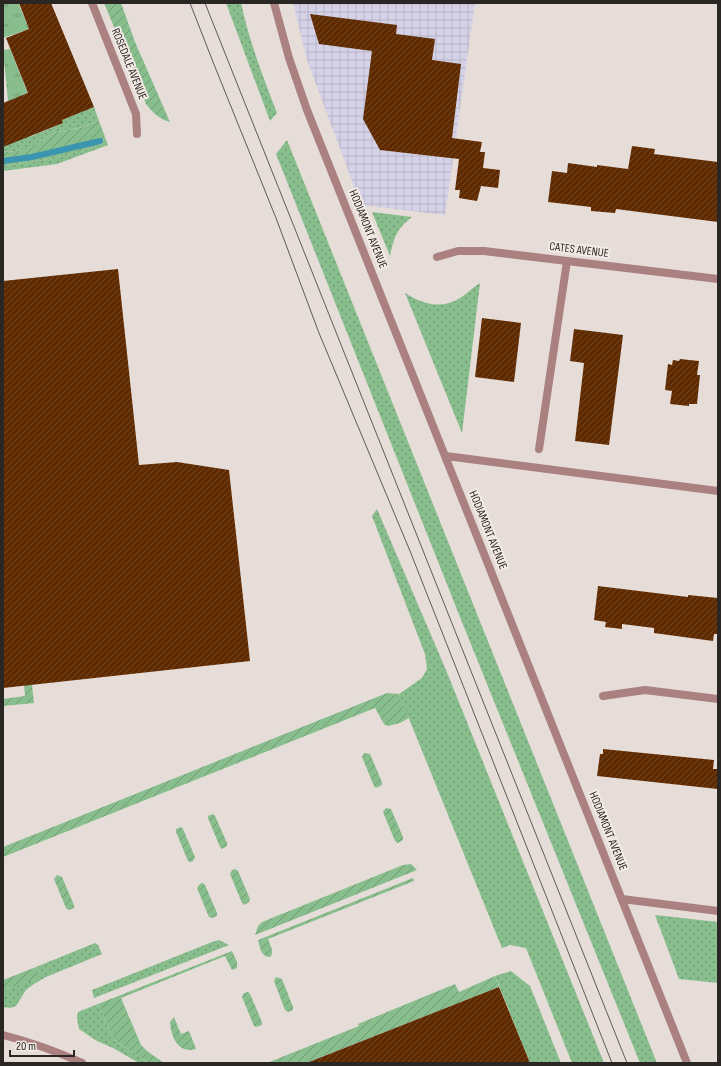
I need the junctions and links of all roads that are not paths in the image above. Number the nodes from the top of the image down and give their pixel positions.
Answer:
1 (92, 3) edge
2 (274, 3) edge
3 (137, 134) dead end
4 (437, 257) dead end
5 (567, 261) junction
6 (718, 279) edge
7 (539, 449) dead end
8 (446, 456) junction
9 (718, 491) edge
10 (604, 696) dead end
11 (718, 699) edge
12 (622, 898) junction
13 (718, 911) edge
14 (3, 1035) edge
15 (82, 1063) edge
16 (687, 1063) edge

1 - 3 street, ROSEDALE AVENUE
2 - 8 street, HODIAMONT AVENUE
4 - 5 street, CATES AVENUE
5 - 6 street, CATES AVENUE
5 - 7 street
8 - 9 street
8 - 12 street, HODIAMONT AVENUE
10 - 11 street
12 - 13 street
12 - 16 street, HODIAMONT AVENUE
14 - 15 street

